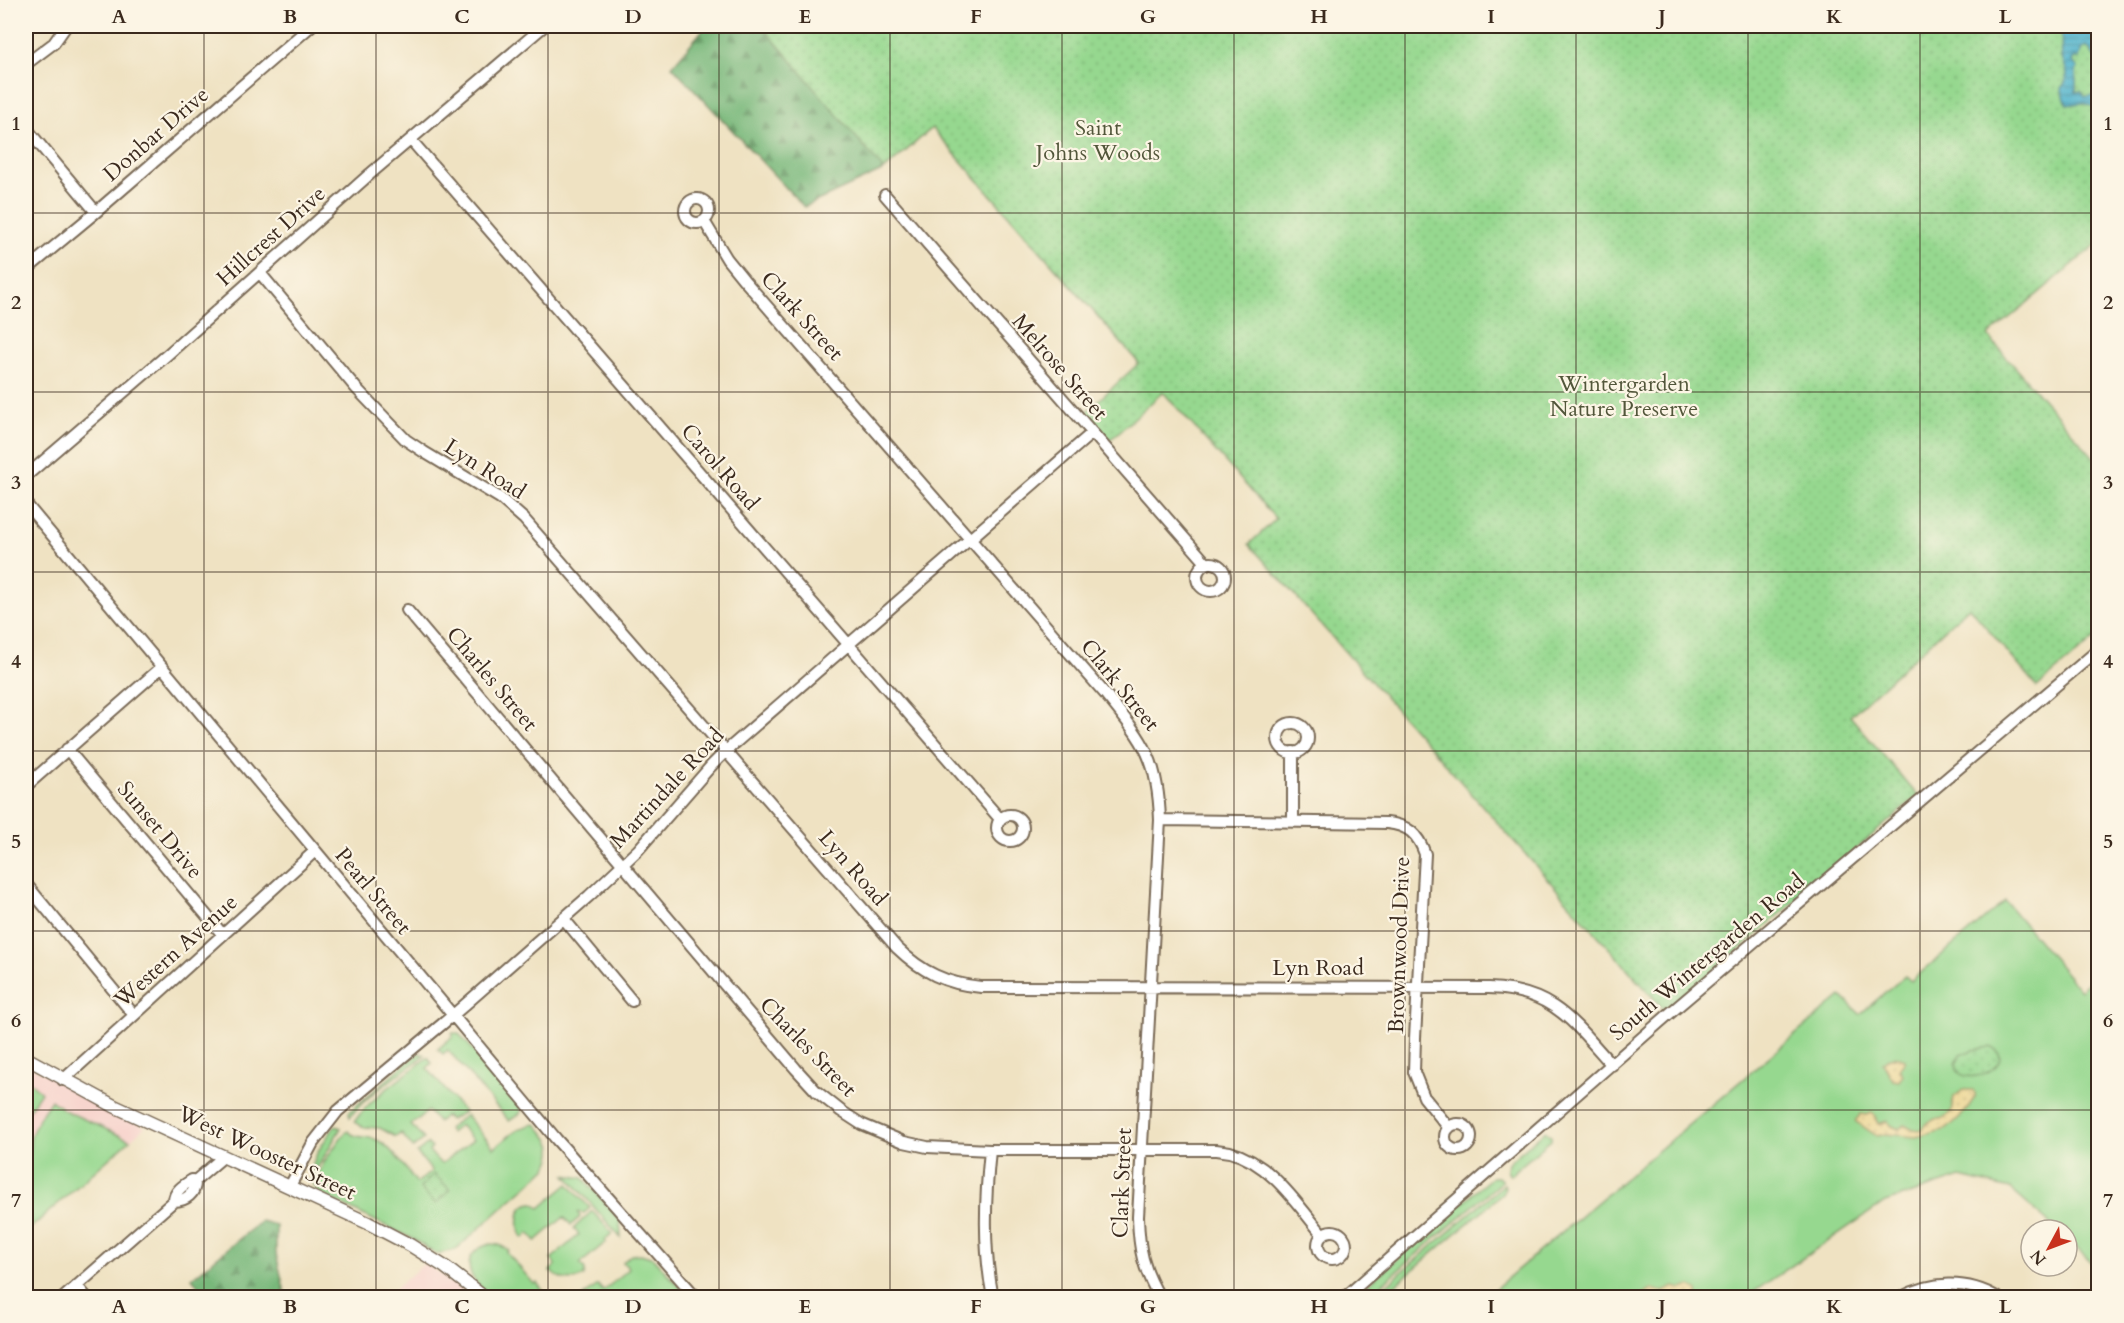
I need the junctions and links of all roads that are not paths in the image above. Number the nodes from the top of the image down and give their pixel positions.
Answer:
1 (66, 26) edge
2 (311, 26) edge
3 (544, 26) edge
4 (26, 64) edge
5 (26, 128) edge
6 (411, 140) junction
7 (885, 195) dead end
8 (96, 212) junction
9 (704, 221) dead end
10 (26, 270) edge
11 (260, 273) junction
12 (1092, 433) junction
13 (26, 476) edge
14 (26, 504) edge
15 (970, 538) junction
16 (1207, 564) dead end
17 (406, 610) dead end
18 (848, 643) junction
19 (2098, 650) edge
20 (162, 667) junction
21 (67, 749) junction
22 (727, 750) junction
23 (1293, 752) dead end
24 (26, 786) edge
25 (1000, 819) dead end
26 (1160, 820) junction
27 (1293, 822) junction
28 (315, 851) junction
29 (621, 865) junction
30 (26, 884) edge
31 (564, 919) junction
32 (224, 935) junction
33 (1417, 987) junction
34 (1152, 988) junction
35 (632, 1001) dead end
36 (134, 1015) junction
37 (452, 1016) junction
38 (26, 1058) edge
39 (1612, 1065) junction
40 (63, 1080) junction
41 (1449, 1128) dead end
42 (990, 1150) junction
43 (1142, 1150) junction
44 (223, 1156) junction
45 (290, 1186) junction
46 (1323, 1235) dead end
47 (77, 1286) junction
48 (63, 1298) edge
49 (87, 1298) edge
50 (485, 1298) edge
51 (697, 1298) edge
52 (993, 1298) edge
53 (1160, 1298) edge
54 (1344, 1298) edge
55 (1900, 1298) edge
56 (1998, 1298) edge

1 - 4 street
2 - 8 street, Donbar Drive
3 - 6 street, Hillcrest Drive
5 - 8 street
6 - 11 street, Hillcrest Drive
6 - 18 street, Carol Road
7 - 12 street, Melrose Street
8 - 10 street, Donbar Drive
9 - 15 street, Clark Street
11 - 13 street, Hillcrest Drive
11 - 22 street, Lyn Road
12 - 15 street, Martindale Road
12 - 16 street, Melrose Street
14 - 20 street, Pearl Street
15 - 18 street, Martindale Road
15 - 26 street, Clark Street
17 - 29 street, Charles Street
18 - 22 street, Martindale Road
18 - 25 street, Carol Road
19 - 39 street, South Wintergarden Road
20 - 21 street
20 - 28 street, Pearl Street
21 - 24 street
21 - 32 street, Sunset Drive
22 - 29 street, Martindale Road
22 - 34 street, Lyn Road
23 - 27 street
26 - 27 street, Brownwood Drive
26 - 34 street, Clark Street
27 - 33 street, Brownwood Drive
28 - 32 street, Western Avenue
28 - 37 street, Pearl Street
29 - 31 street, Martindale Road
29 - 42 street, Charles Street
30 - 36 street
31 - 35 street
31 - 37 street, Martindale Road
32 - 36 street, Western Avenue
33 - 34 street, Lyn Road
33 - 39 street, Lyn Road
33 - 41 street, Brownwood Drive
34 - 43 street, Clark Street
36 - 40 street, Western Avenue
37 - 45 street, Martindale Road
37 - 51 street, Pearl Street
38 - 40 main road, West Wooster Street
39 - 54 street, South Wintergarden Road
40 - 44 main road, West Wooster Street
42 - 43 street, Charles Street
42 - 52 street
43 - 46 street, Charles Street
43 - 53 street, Clark Street
44 - 45 main road, West Wooster Street
44 - 47 street
45 - 50 main road, West Wooster Street
47 - 48 street
47 - 49 street
55 - 56 street

